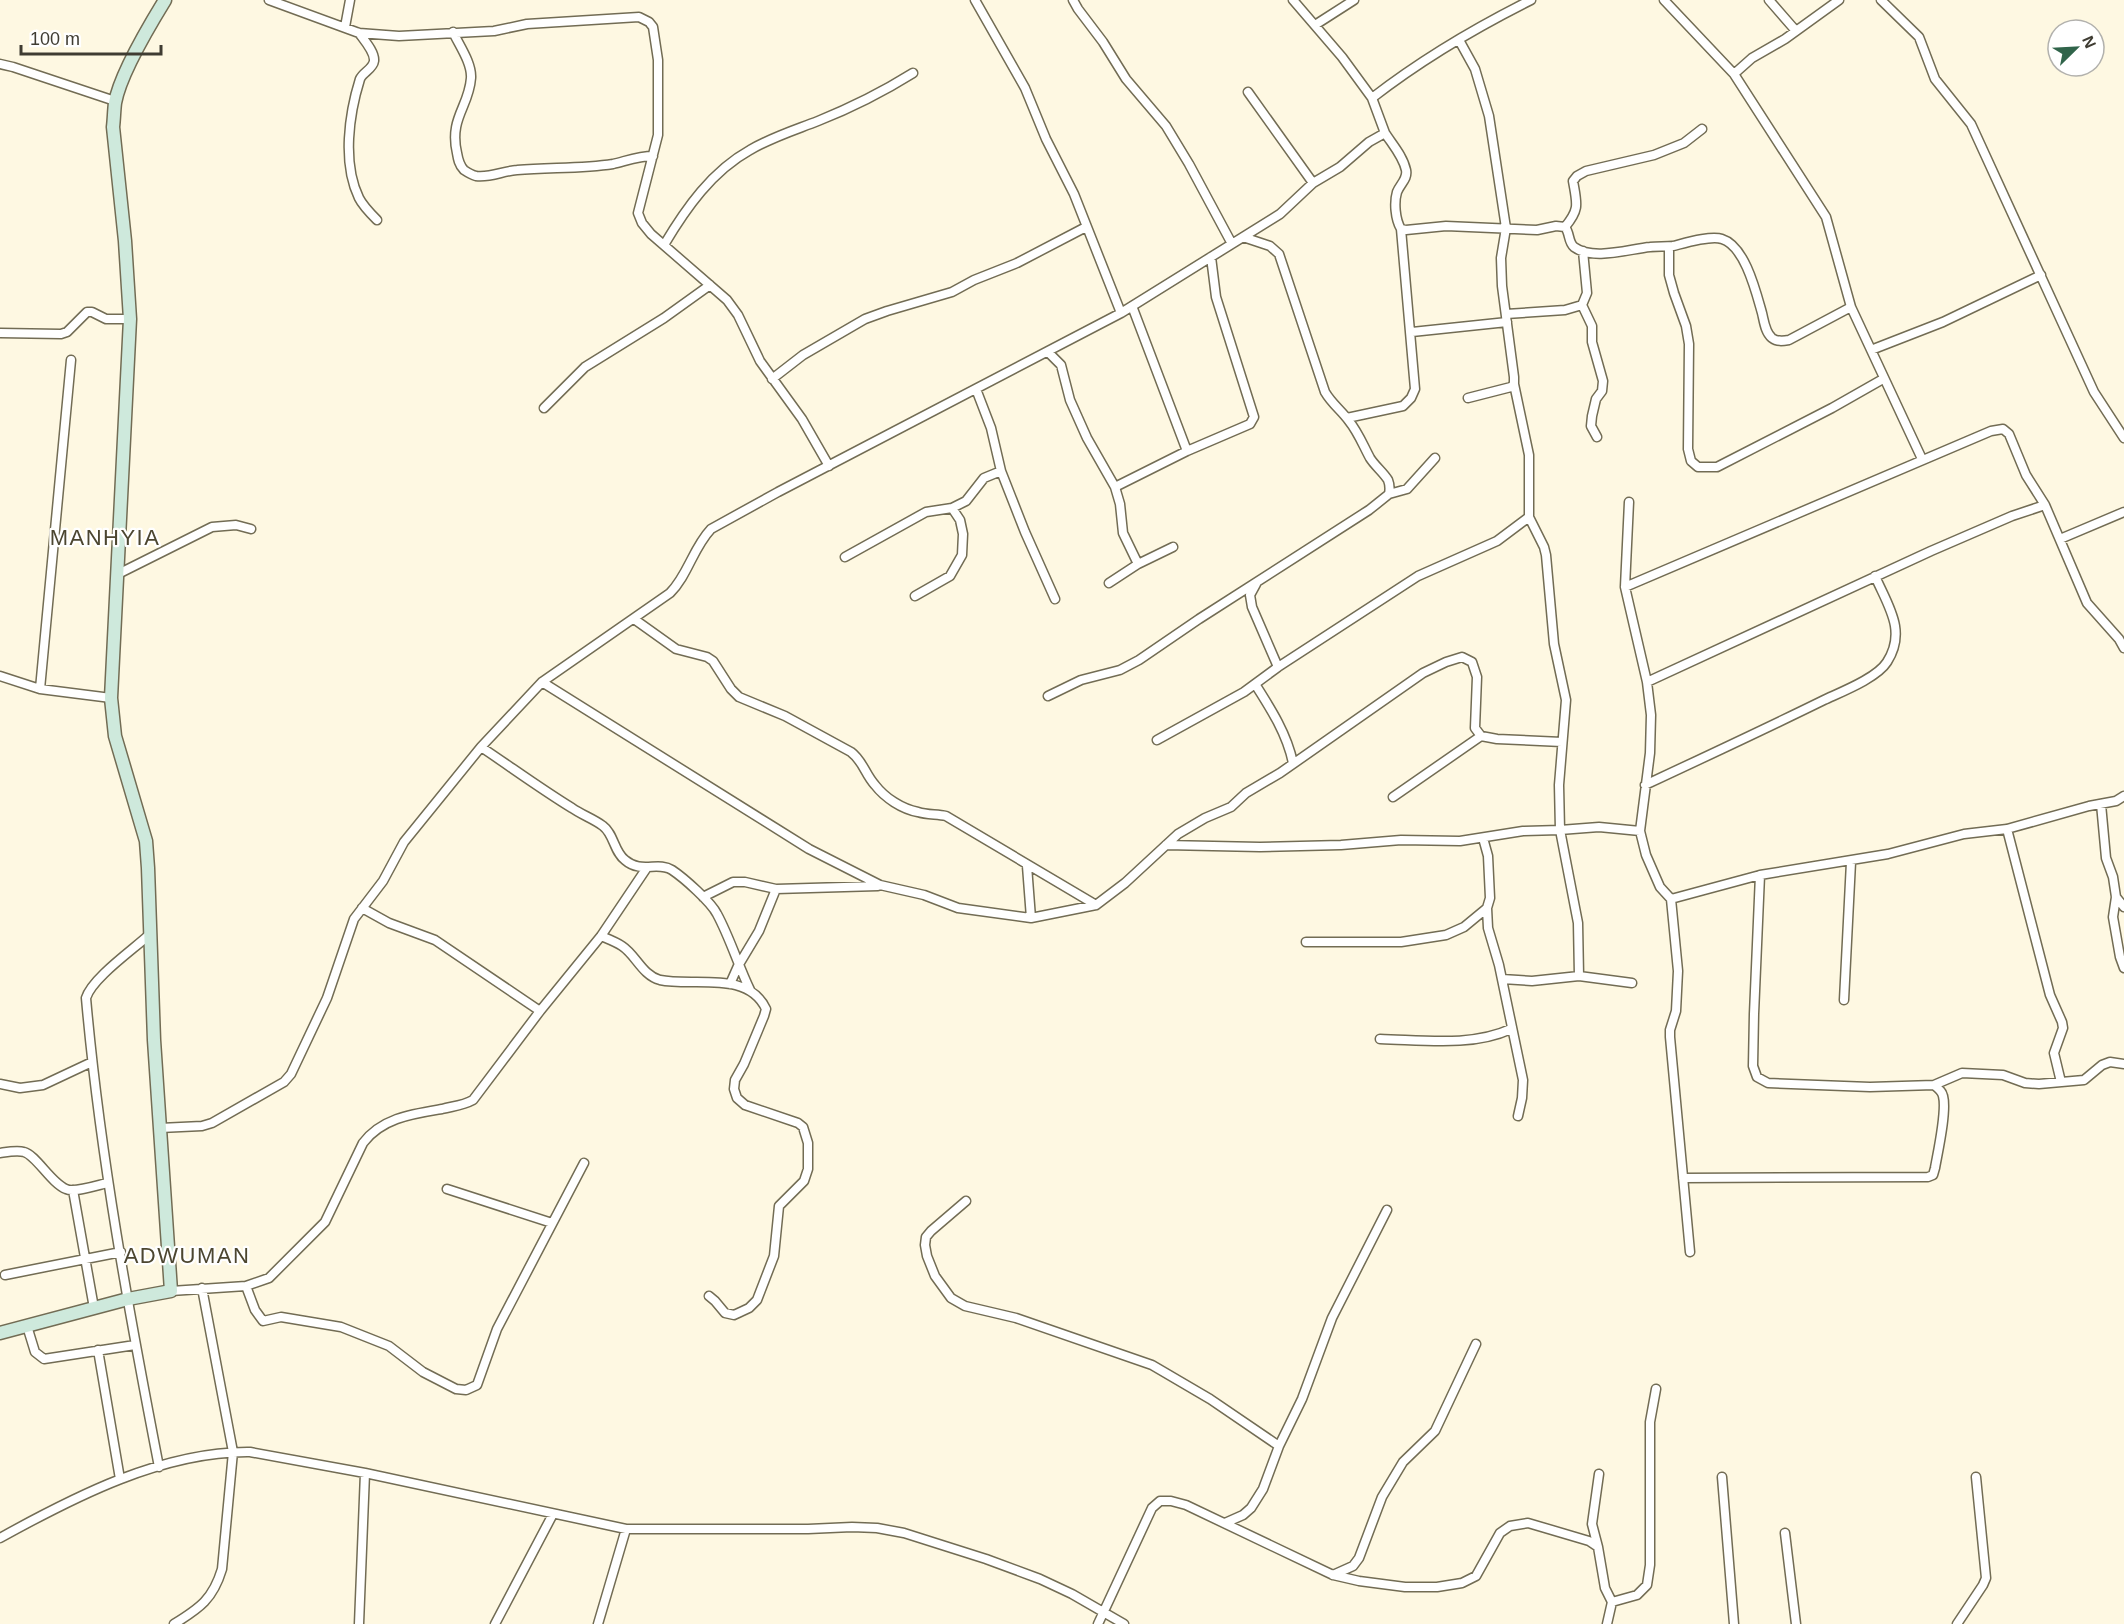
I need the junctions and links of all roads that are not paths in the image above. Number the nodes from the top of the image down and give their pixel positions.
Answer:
1 (165, 0) edge
2 (269, 0) edge
3 (350, 0) edge
4 (975, 0) edge
5 (1073, 0) edge
6 (1293, 0) edge
7 (1354, 0) edge
8 (1531, 0) edge
9 (1664, 0) edge
10 (1769, 0) edge
11 (1839, 0) edge
12 (1881, 0) edge
13 (1513, 4) edge
14 (1315, 25) junction
15 (345, 27) junction
16 (1796, 31) junction
17 (453, 32) junction
18 (359, 33) junction
19 (1459, 40) junction
20 (0, 64) edge
21 (913, 73) dead end
22 (1734, 74) junction
23 (1248, 92) dead end
24 (1372, 98) junction
25 (115, 101) junction
26 (1702, 129) dead end
27 (1385, 133) junction
28 (653, 156) junction
29 (1313, 183) junction
30 (376, 219) dead end
31 (1086, 227) junction
32 (1565, 227) junction
33 (1506, 228) junction
34 (1401, 229) junction
35 (1243, 237) junction
36 (664, 244) junction
37 (1232, 244) junction
38 (1669, 247) junction
39 (1583, 251) junction
40 (1211, 257) junction
41 (2042, 275) junction
42 (710, 285) junction
43 (1582, 305) junction
44 (1132, 306) junction
45 (1851, 307) junction
46 (1121, 313) junction
47 (1506, 318) junction
48 (130, 319) junction
49 (1412, 332) junction
50 (0, 333) edge
51 (1870, 350) junction
52 (1048, 352) junction
53 (72, 360) dead end
54 (772, 379) junction
55 (1883, 379) junction
56 (1514, 384) junction
57 (976, 389) junction
58 (1468, 398) dead end
59 (544, 408) dead end
60 (1347, 418) junction
61 (2123, 434) edge
62 (1597, 437) dead end
63 (1187, 451) junction
64 (1435, 458) dead end
65 (1922, 459) junction
66 (829, 465) junction
67 (1001, 471) junction
68 (1115, 487) junction
69 (1389, 494) junction
70 (1629, 502) dead end
71 (2045, 505) junction
72 (952, 508) junction
73 (2124, 512) edge
74 (1529, 517) junction
75 (251, 530) dead end
76 (2060, 539) junction
77 (1173, 547) dead end
78 (845, 557) dead end
79 (1138, 564) junction
80 (118, 574) junction
81 (1875, 576) junction
82 (1258, 581) junction
83 (1109, 583) dead end
84 (1625, 587) junction
85 (915, 596) dead end
86 (1055, 599) dead end
87 (634, 619) junction
88 (2124, 648) edge
89 (1278, 667) junction
90 (0, 676) edge
91 (542, 682) junction
92 (1647, 682) junction
93 (1255, 684) junction
94 (40, 689) junction
95 (1048, 696) dead end
96 (111, 698) junction
97 (1480, 736) junction
98 (1157, 740) dead end
99 (1562, 742) junction
100 (481, 747) junction
101 (1293, 763) junction
102 (1645, 785) junction
103 (2124, 796) edge
104 (1393, 797) dead end
105 (2101, 804) junction
106 (2007, 829) junction
107 (1560, 830) junction
108 (1640, 831) junction
109 (1483, 838) junction
110 (1166, 845) junction
111 (1851, 862) junction
112 (1027, 866) junction
113 (646, 869) junction
114 (1760, 875) junction
115 (880, 885) junction
116 (776, 889) junction
117 (703, 897) junction
118 (2115, 897) junction
119 (1671, 899) junction
120 (1096, 905) junction
121 (2124, 907) edge
122 (362, 908) junction
123 (1487, 908) junction
124 (1031, 918) junction
125 (150, 934) junction
126 (601, 936) junction
127 (1306, 942) dead end
128 (738, 966) junction
129 (2124, 968) edge
130 (1579, 976) junction
131 (1502, 979) junction
132 (1632, 983) dead end
133 (730, 984) junction
134 (750, 990) junction
135 (1844, 1000) dead end
136 (540, 1011) junction
137 (1511, 1029) junction
138 (1380, 1039) dead end
139 (92, 1062) junction
140 (2124, 1064) edge
141 (2061, 1082) junction
142 (0, 1084) edge
143 (1934, 1085) junction
144 (1518, 1116) dead end
145 (160, 1128) junction
146 (0, 1153) edge
147 (584, 1163) dead end
148 (1683, 1178) junction
149 (107, 1183) junction
150 (447, 1189) dead end
151 (73, 1190) junction
152 (966, 1201) dead end
153 (1387, 1210) dead end
154 (552, 1223) junction
155 (121, 1252) junction
156 (1690, 1252) dead end
157 (85, 1258) junction
158 (5, 1275) dead end
159 (246, 1286) junction
160 (202, 1288) junction
161 (171, 1291) junction
162 (709, 1296) dead end
163 (128, 1299) junction
164 (94, 1308) junction
165 (27, 1326) junction
166 (0, 1333) edge
167 (135, 1344) junction
168 (1476, 1344) dead end
169 (98, 1350) junction
170 (1656, 1389) dead end
171 (1279, 1446) junction
172 (232, 1452) junction
173 (159, 1467) junction
174 (365, 1473) junction
175 (1599, 1474) dead end
176 (1722, 1477) dead end
177 (1977, 1477) dead end
178 (120, 1479) junction
179 (553, 1514) junction
180 (1225, 1523) junction
181 (626, 1529) junction
182 (1785, 1533) dead end
183 (0, 1538) edge
184 (1598, 1547) junction
185 (1333, 1575) junction
186 (1612, 1602) junction
187 (1103, 1613) junction
188 (174, 1624) edge
189 (359, 1624) edge
190 (495, 1624) edge
191 (598, 1624) edge
192 (1098, 1624) edge
193 (1124, 1624) edge
194 (1606, 1624) edge
195 (1734, 1624) edge
196 (1796, 1624) edge
197 (1957, 1624) edge

1 - 25 street
2 - 15 street
3 - 15 street
4 - 31 street
5 - 37 street
6 - 14 street
7 - 14 street
8 - 13 street
9 - 22 street
10 - 16 street
11 - 16 street
12 - 41 street
13 - 19 street
14 - 24 street
15 - 18 street
16 - 22 street
17 - 18 street
17 - 28 street
17 - 28 street
18 - 30 street
19 - 24 street
19 - 33 street
20 - 25 street
21 - 36 street
22 - 45 street
23 - 29 street
24 - 27 street
25 - 48 street
26 - 32 street
27 - 29 street
27 - 34 street
28 - 36 street
29 - 35 street
31 - 46 street
31 - 54 street
32 - 33 street
32 - 39 street
33 - 34 street
33 - 47 street
34 - 49 street
35 - 37 street
35 - 60 street
36 - 42 street
37 - 40 street
38 - 39 street
38 - 45 street
38 - 55 street
39 - 43 street
40 - 44 street
40 - 63 street
41 - 51 street
41 - 61 street
42 - 54 street
42 - 59 street
43 - 47 street
43 - 62 street
44 - 46 street
44 - 63 street
45 - 51 street
46 - 52 street
47 - 49 street
47 - 56 street
48 - 50 street
48 - 80 street
49 - 60 street
51 - 55 street
52 - 57 street
52 - 68 street
53 - 94 street
54 - 66 street
55 - 65 street
56 - 58 street
56 - 74 street
57 - 66 street
57 - 67 street
60 - 69 street
63 - 68 street
64 - 69 street
65 - 71 street
65 - 84 street
66 - 87 street
67 - 72 street
67 - 86 street
68 - 79 street
69 - 82 street
70 - 84 street
71 - 76 street
71 - 81 street
72 - 78 street
72 - 85 street
73 - 76 street
74 - 89 street
74 - 99 street
75 - 80 street
76 - 88 street
77 - 79 street
79 - 83 street
80 - 96 street
81 - 92 street
81 - 102 street
82 - 89 street
82 - 95 street
84 - 92 street
87 - 91 street
87 - 112 street
89 - 93 street
90 - 94 street
91 - 100 street
91 - 115 street
92 - 102 street
93 - 98 street
93 - 101 street
94 - 96 street
96 - 125 street
97 - 99 street
97 - 101 street
97 - 104 street
99 - 107 street
100 - 113 street
100 - 122 street
101 - 110 street
102 - 108 street
103 - 105 street
105 - 106 street
105 - 118 street
106 - 111 street
106 - 141 street
107 - 108 street
107 - 109 street
107 - 130 street
108 - 119 street
109 - 110 street
109 - 123 street
110 - 120 street
111 - 114 street
111 - 135 street
112 - 120 street
112 - 124 street
113 - 117 street
113 - 126 street
114 - 119 street
114 - 143 street
115 - 116 street
115 - 124 street
116 - 117 street
116 - 128 street
117 - 128 street
118 - 121 street
118 - 129 street
119 - 148 street
120 - 124 street
122 - 136 street
122 - 145 street
123 - 127 street
123 - 131 street
125 - 139 street
125 - 145 street
126 - 133 street
126 - 136 street
128 - 133 street
128 - 134 street
130 - 131 street
130 - 132 street
131 - 137 street
133 - 134 street
134 - 162 street
136 - 159 street
137 - 138 street
137 - 144 street
139 - 142 street
139 - 149 street
140 - 141 street
141 - 143 street
143 - 148 street
145 - 161 street
146 - 151 street
147 - 154 street
148 - 156 street
149 - 151 street
149 - 155 street
150 - 154 street
151 - 157 street
152 - 171 street
153 - 171 street
154 - 159 street
155 - 157 street
155 - 163 street
157 - 158 street
157 - 164 street
159 - 160 street
160 - 161 street
160 - 172 street
161 - 163 street
163 - 164 street
163 - 167 street
164 - 165 street
165 - 166 street
165 - 169 street
167 - 169 street
167 - 173 street
168 - 185 street
169 - 178 street
170 - 186 street
171 - 180 street
172 - 173 street
172 - 174 street
172 - 188 street
173 - 178 street
174 - 179 street
174 - 189 street
175 - 184 street
176 - 195 street
177 - 197 street
178 - 183 street
179 - 181 street
179 - 190 street
180 - 185 street
180 - 187 street
181 - 187 street
181 - 191 street
182 - 196 street
184 - 185 street
184 - 186 street
186 - 194 street
187 - 192 street
187 - 193 street

